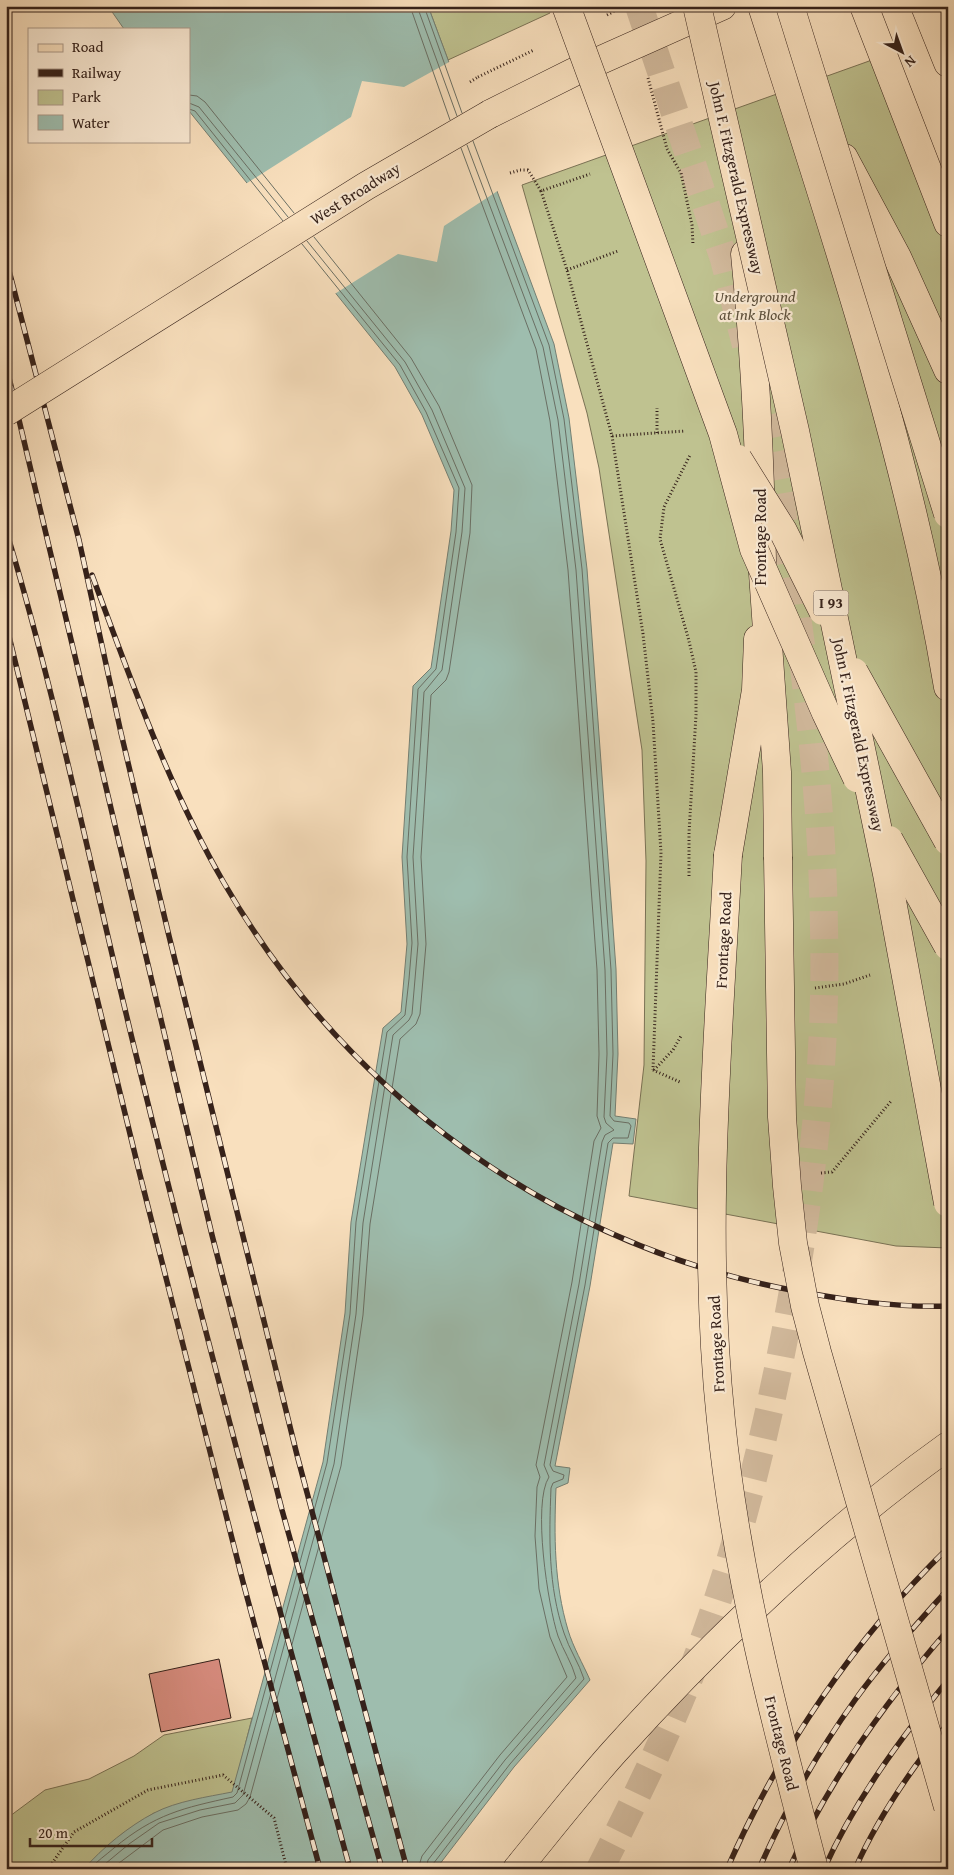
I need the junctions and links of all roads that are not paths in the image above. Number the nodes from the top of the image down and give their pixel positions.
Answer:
1 (566, 6) edge
2 (763, 6) edge
3 (790, 6) edge
4 (864, 6) edge
5 (925, 6) edge
6 (708, 8) edge
7 (948, 63) edge
8 (948, 223) edge
9 (948, 370) edge
10 (6, 412) edge
11 (723, 434) junction
12 (948, 514) edge
13 (762, 566) junction
14 (948, 687) edge
15 (948, 841) edge
16 (948, 946) edge
17 (948, 1204) edge
18 (948, 1446) edge
19 (948, 1807) edge
20 (517, 1869) edge
21 (814, 1869) edge

1 - 11 main road, bridge
2 - 9 main road
2 - 14 main road
3 - 12 main road, bridge
4 - 8 main road
5 - 7 main road
6 - 10 main road, West Broadway, bridge
6 - 13 main road, Frontage Road
6 - 17 main road, John F. Fitzgerald Expressway / I 93, bridge
11 - 15 main road, bridge
11 - 16 main road, bridge
13 - 19 main road, bridge
13 - 21 main road, Frontage Road, bridge
18 - 20 main road

